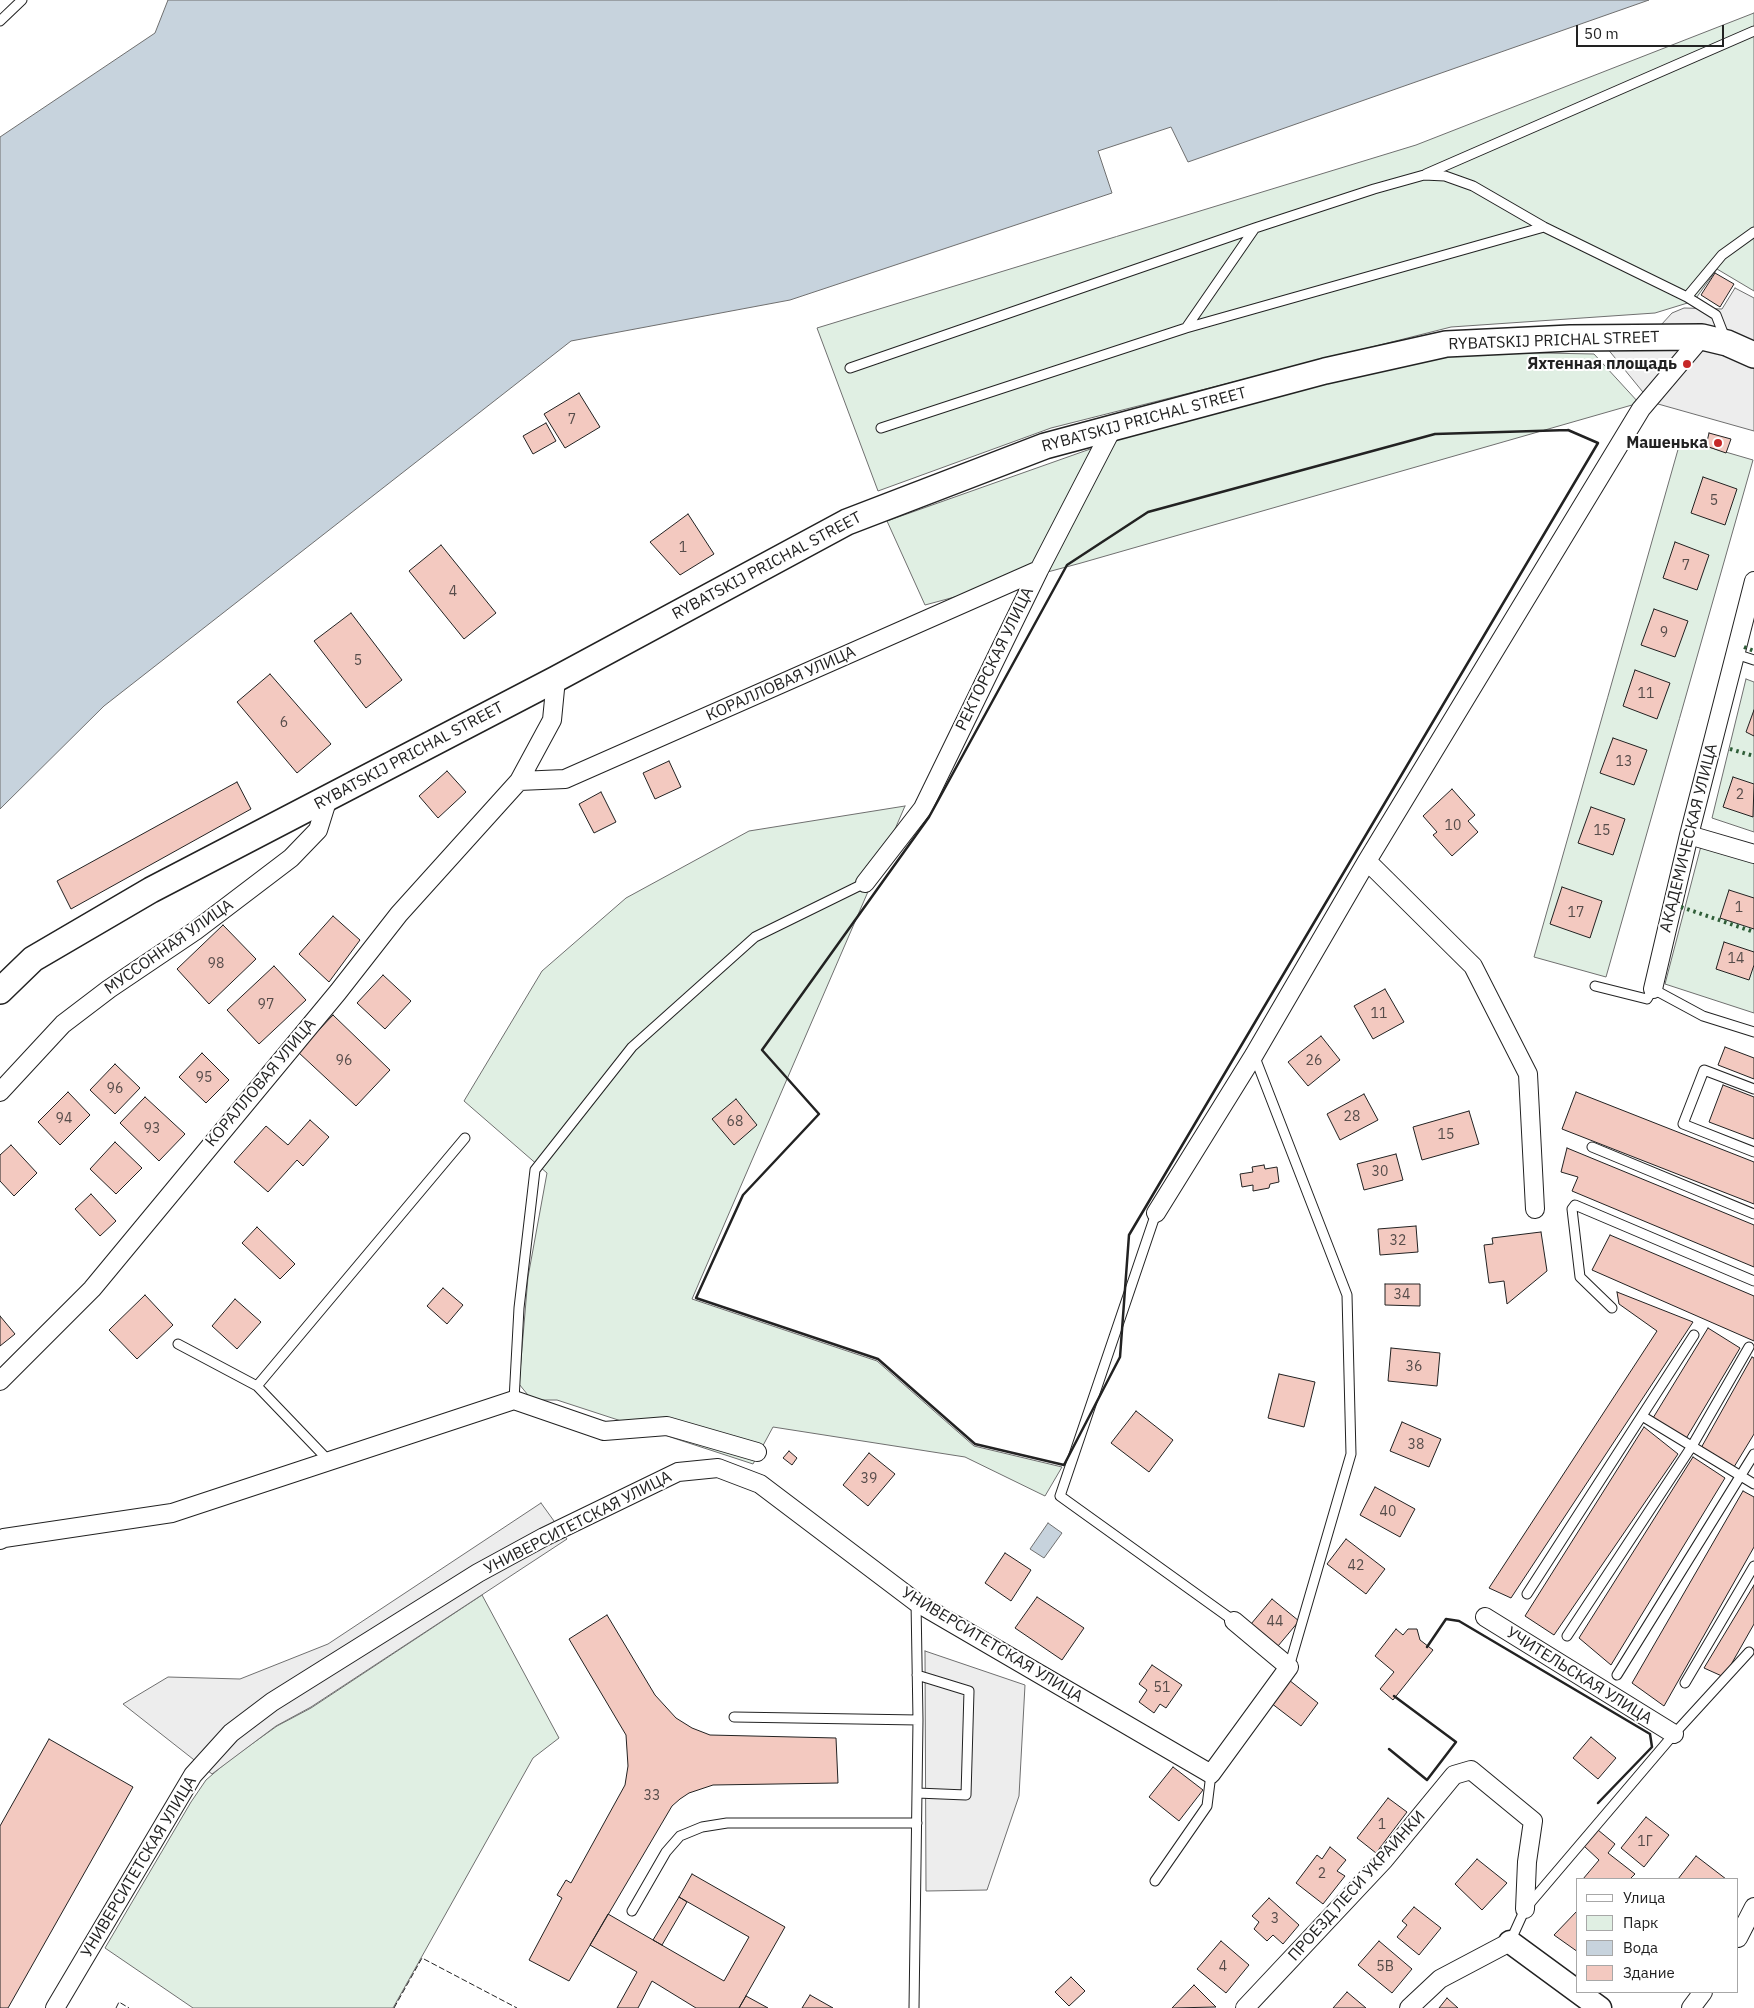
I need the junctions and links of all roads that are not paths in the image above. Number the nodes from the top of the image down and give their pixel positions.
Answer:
1 (22, 0) edge
2 (0, 21) edge
3 (1754, 31) edge
4 (1424, 175) junction
5 (1544, 227) junction
6 (1255, 228) junction
7 (1754, 232) edge
8 (1687, 297) junction
9 (1186, 328) junction
10 (1702, 337) junction
11 (1727, 343) junction
12 (1754, 355) edge
13 (850, 368) dead end
14 (1114, 427) junction
15 (881, 428) dead end
16 (1039, 570) junction
17 (1754, 581) edge
18 (1736, 654) junction
19 (1754, 660) edge
20 (556, 679) junction
21 (519, 781) junction
22 (328, 798) junction
23 (1689, 834) junction
24 (1754, 854) edge
25 (1367, 861) junction
26 (865, 884) joint
27 (1595, 986) dead end
28 (1653, 988) junction
29 (0, 991) edge
30 (1754, 1032) edge
31 (1254, 1055) junction
32 (1754, 1089) edge
33 (0, 1092) edge
34 (465, 1138) dead end
35 (1592, 1147) dead end
36 (1754, 1152) edge
37 (1535, 1209) dead end
38 (1156, 1213) joint
39 (1754, 1214) edge
40 (1754, 1281) edge
41 (1612, 1308) dead end
42 (1694, 1335) dead end
43 (178, 1344) dead end
44 (1748, 1347) dead end
45 (0, 1381) edge
46 (257, 1386) junction
47 (514, 1400) junction
48 (1642, 1416) junction
49 (1692, 1446) junction
50 (757, 1452) dead end
51 (1754, 1454) edge
52 (329, 1461) junction
53 (1740, 1476) junction
54 (1754, 1484) edge
55 (0, 1540) edge
56 (1754, 1566) edge
57 (1527, 1594) dead end
58 (916, 1602) junction
59 (1485, 1617) dead end
60 (1234, 1621) joint
61 (1567, 1636) dead end
62 (1749, 1652) dead end
63 (1289, 1667) junction
64 (918, 1675) junction
65 (1617, 1675) dead end
66 (1685, 1683) dead end
67 (734, 1717) dead end
68 (918, 1720) junction
69 (1674, 1734) junction
70 (1211, 1774) junction
71 (917, 1793) junction
72 (917, 1823) junction
73 (1155, 1881) dead end
74 (1754, 1907) edge
75 (1525, 1909) junction
76 (632, 1911) dead end
77 (1739, 1936) edge
78 (1510, 1942) junction
79 (1576, 1990) edge
80 (1580, 1993) edge
81 (1702, 1993) edge
82 (55, 2008) edge
83 (914, 2008) edge
84 (1245, 2008) edge
85 (1409, 2008) edge
86 (1600, 2008) edge
87 (1691, 2008) edge

1 - 2 lane
3 - 4 lane
4 - 5 lane
4 - 6 lane
5 - 8 lane
5 - 9 lane
6 - 9 lane
6 - 13 lane
7 - 8 lane
8 - 11 lane
9 - 15 lane
10 - 11 main road, RYBATSKIJ PRICHAL STREET
10 - 14 main road, RYBATSKIJ PRICHAL STREET
10 - 25 street
11 - 12 main road, RYBATSKIJ PRICHAL STREET
14 - 16 street, РЕКТОРСКАЯ УЛИЦА
14 - 20 main road, RYBATSKIJ PRICHAL STREET
16 - 21 street, КОРАЛЛОВАЯ УЛИЦА
16 - 26 street, РЕКТОРСКАЯ УЛИЦА
17 - 18 street, АКАДЕМИЧЕСКАЯ УЛИЦА
18 - 19 lane
18 - 23 street, АКАДЕМИЧЕСКАЯ УЛИЦА
20 - 21 street, КОРАЛЛОВАЯ УЛИЦА
20 - 22 main road, RYBATSKIJ PRICHAL STREET
21 - 45 street, КОРАЛЛОВАЯ УЛИЦА
22 - 29 main road, RYBATSKIJ PRICHAL STREET
22 - 33 street, МУССОННАЯ УЛИЦА
23 - 24 street
23 - 28 street, АКАДЕМИЧЕСКАЯ УЛИЦА
25 - 31 street
25 - 37 street
26 - 47 lane
27 - 28 lane
28 - 30 lane
31 - 38 street
31 - 63 lane
32 - 36 lane
34 - 46 lane
35 - 39 lane
38 - 60 lane
40 - 41 lane
42 - 48 lane
43 - 46 lane
44 - 49 lane
46 - 52 lane
47 - 50 street
47 - 52 street
48 - 49 lane
48 - 57 lane
49 - 53 lane
49 - 61 lane
51 - 53 lane
52 - 55 street
53 - 54 lane
53 - 65 lane
56 - 66 lane
58 - 64 lane
58 - 70 street, УНИВЕРСИТЕТСКАЯ УЛИЦА
58 - 82 street, УНИВЕРСИТЕТСКАЯ УЛИЦА
59 - 69 street, УЧИТЕЛЬСКАЯ УЛИЦА
60 - 63 street
62 - 69 lane
63 - 70 street
64 - 68 lane
64 - 71 lane
67 - 68 lane
68 - 71 lane
69 - 75 lane
70 - 73 lane
71 - 72 lane
72 - 76 lane
72 - 83 lane
74 - 77 street
75 - 78 lane
75 - 84 street, ПРОЕЗД ЛЕСИ УКРАИНКИ
78 - 79 street
78 - 85 street
80 - 86 street
81 - 87 street

